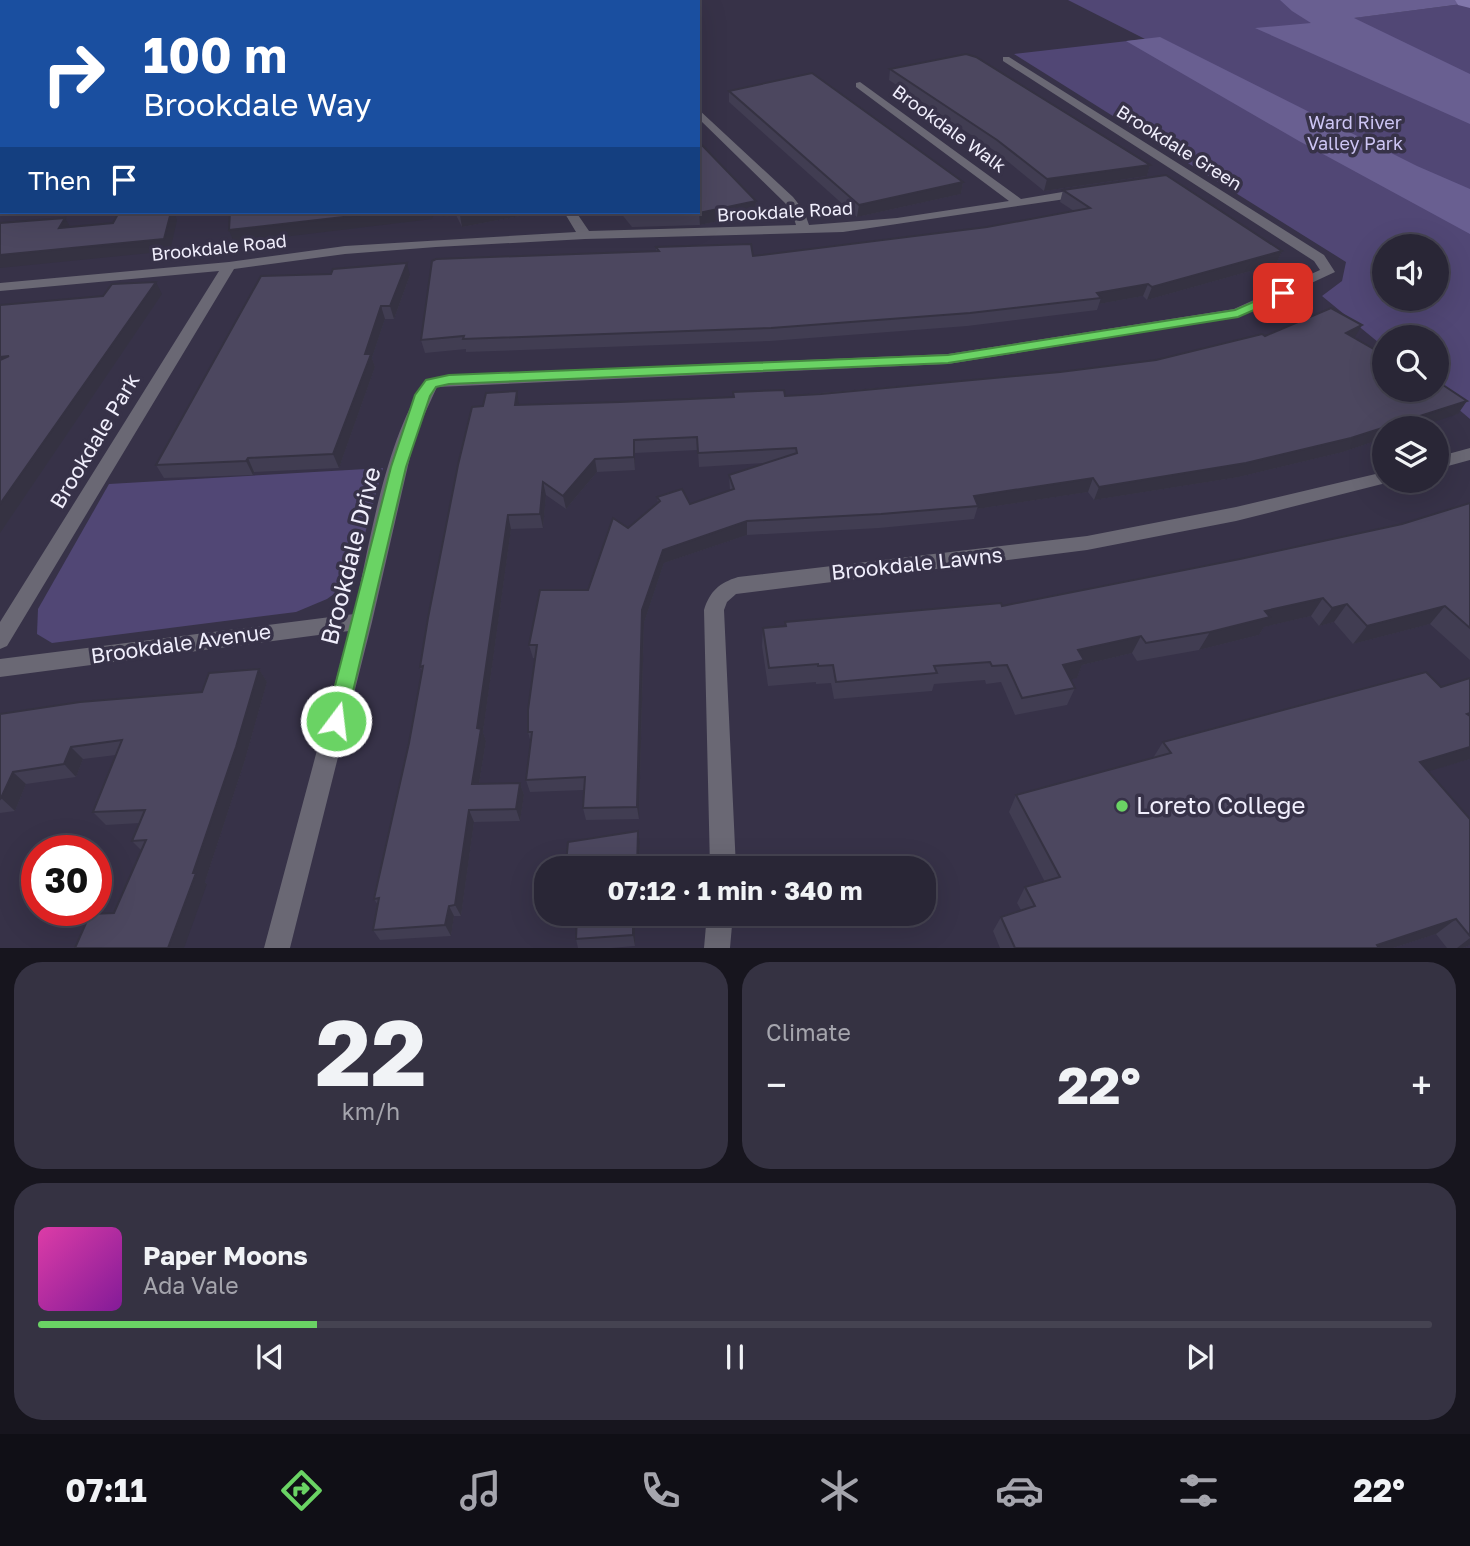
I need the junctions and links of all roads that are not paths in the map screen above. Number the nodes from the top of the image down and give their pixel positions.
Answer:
1 (1006, 59) dead end
2 (860, 85) dead end
3 (700, 114) edge
4 (1193, 177) junction
5 (1166, 180) edge
6 (1098, 190) edge
7 (1017, 201) junction
8 (571, 214) edge
9 (804, 230) junction
10 (585, 234) junction
11 (229, 266) junction
12 (0, 286) edge
13 (432, 383) joint
14 (1470, 454) edge
15 (1449, 460) edge
16 (1372, 481) edge
17 (362, 621) junction
18 (0, 640) edge
19 (0, 668) edge
20 (723, 856) edge
21 (719, 926) edge
22 (277, 947) edge
23 (717, 947) edge

1 - 4 street, Brookdale Green
2 - 7 street, Brookdale Walk
3 - 9 street
4 - 5 street
4 - 13 street, Brookdale Green
6 - 7 street, Brookdale Road
7 - 9 street, Brookdale Road
8 - 10 street
9 - 10 street, Brookdale Road
10 - 11 street, Brookdale Road
11 - 12 street, Brookdale Road
11 - 18 street, Brookdale Park
13 - 17 street, Brookdale Drive
14 - 15 street
16 - 20 street, Brookdale Lawns
17 - 19 street, Brookdale Avenue
17 - 22 street, Brookdale Drive
21 - 23 street

